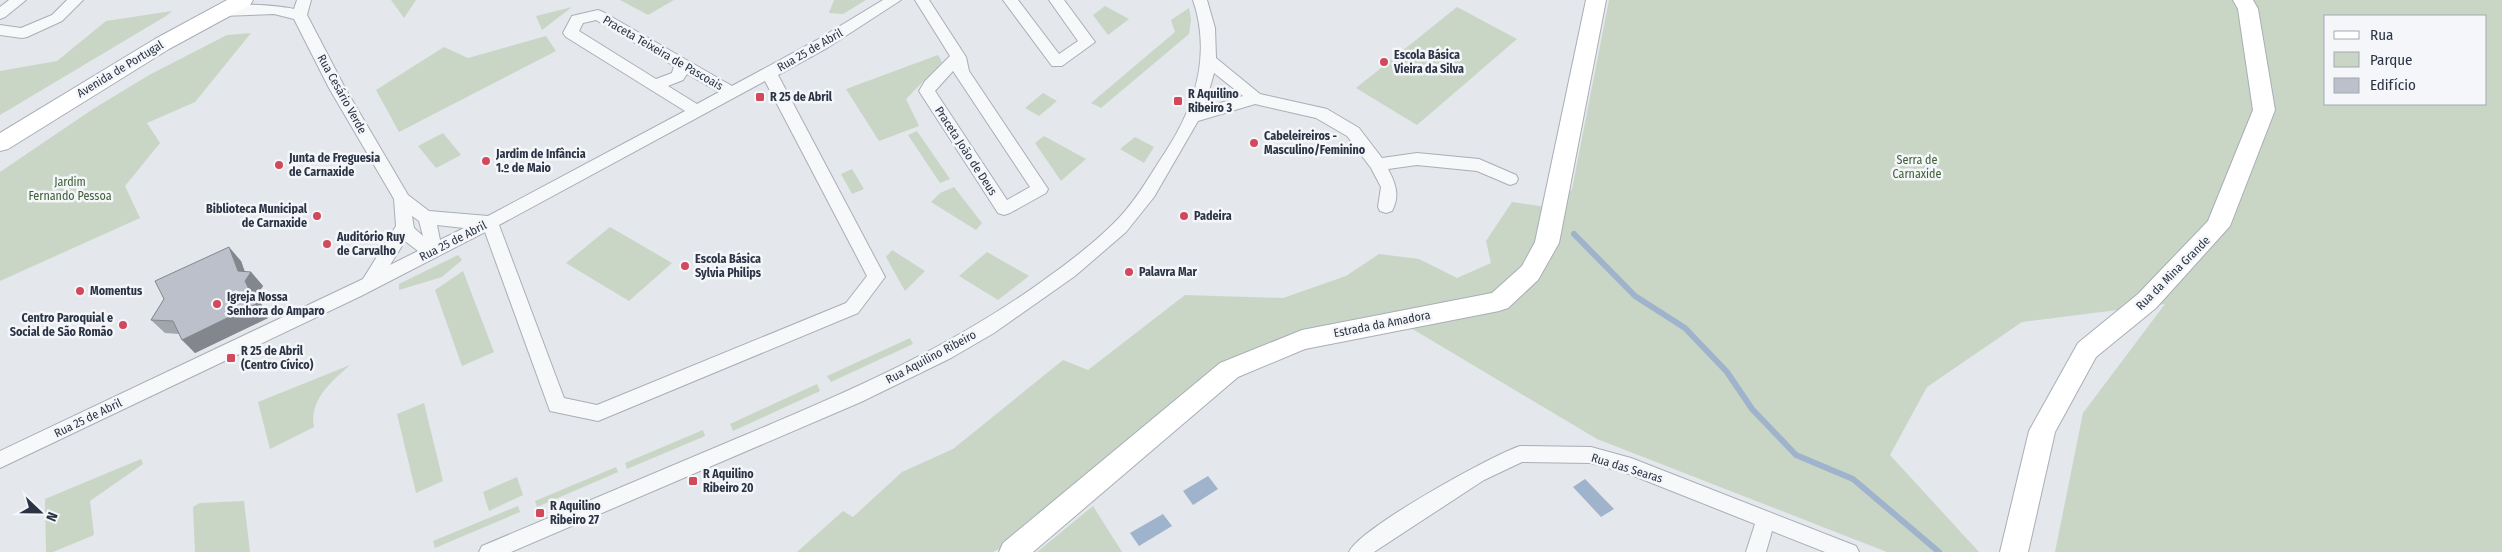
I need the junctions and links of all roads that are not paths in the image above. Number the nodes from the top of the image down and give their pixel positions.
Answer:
1 (19, 0) edge
2 (76, 0) edge
3 (243, 0) edge
4 (894, 0) edge
5 (922, 0) edge
6 (1010, 0) edge
7 (1056, 0) edge
8 (1200, 0) edge
9 (1596, 0) edge
10 (2243, 0) edge
11 (302, 7) edge
12 (222, 11) junction
13 (0, 14) edge
14 (0, 30) edge
15 (958, 57) junction
16 (1209, 60) junction
17 (683, 64) junction
18 (769, 73) junction
19 (655, 84) junction
20 (732, 93) junction
21 (1255, 98) junction
22 (697, 111) junction
23 (1194, 117) junction
24 (0, 143) edge
25 (1378, 165) junction
26 (1510, 179) dead end
27 (402, 199) junction
28 (1386, 207) dead end
29 (425, 217) junction
30 (490, 222) junction
31 (404, 228) junction
32 (432, 252) junction
33 (370, 283) junction
34 (0, 460) edge
35 (1766, 519) junction
36 (489, 552) edge
37 (1013, 552) edge
38 (1359, 552) edge
39 (1756, 552) edge
40 (1849, 552) edge
41 (2014, 552) edge

1 - 13 street
2 - 14 street
3 - 12 street, Avenida de Portugal
4 - 18 street, Rua 25 de Abril
5 - 15 street, Praceta João de Deus
6 - 7 street
8 - 16 street, Rua Aquilino Ribeiro
9 - 37 street, Estrada da Amadora
10 - 41 street, Rua da Mina Grande
11 - 12 street, Rua Cesário Verde
11 - 27 street, Rua Cesário Verde
12 - 24 street, Avenida de Portugal
15 - 15 street, Praceta João de Deus
16 - 21 street
16 - 23 street, Rua Aquilino Ribeiro
17 - 19 street
17 - 19 street, Praceta Teixeira de Pascoais
17 - 20 street, Praceta Teixeira de Pascoais
18 - 20 street, Rua 25 de Abril
18 - 30 street
19 - 22 street, Praceta Teixeira de Pascoais
20 - 22 street, Rua 25 de Abril
21 - 23 street
21 - 25 street
22 - 30 street, Rua 25 de Abril
23 - 36 street, Rua Aquilino Ribeiro
25 - 26 street
25 - 28 street
27 - 29 street, Rua Cesário Verde
27 - 31 street, Rua Cesário Verde
29 - 30 street
29 - 32 street
30 - 32 street, Rua 25 de Abril
31 - 32 street
31 - 33 street
32 - 33 street, Rua 25 de Abril
33 - 34 street, Rua 25 de Abril
35 - 38 street, Rua das Searas
35 - 39 street
35 - 40 street, Rua das Searas

